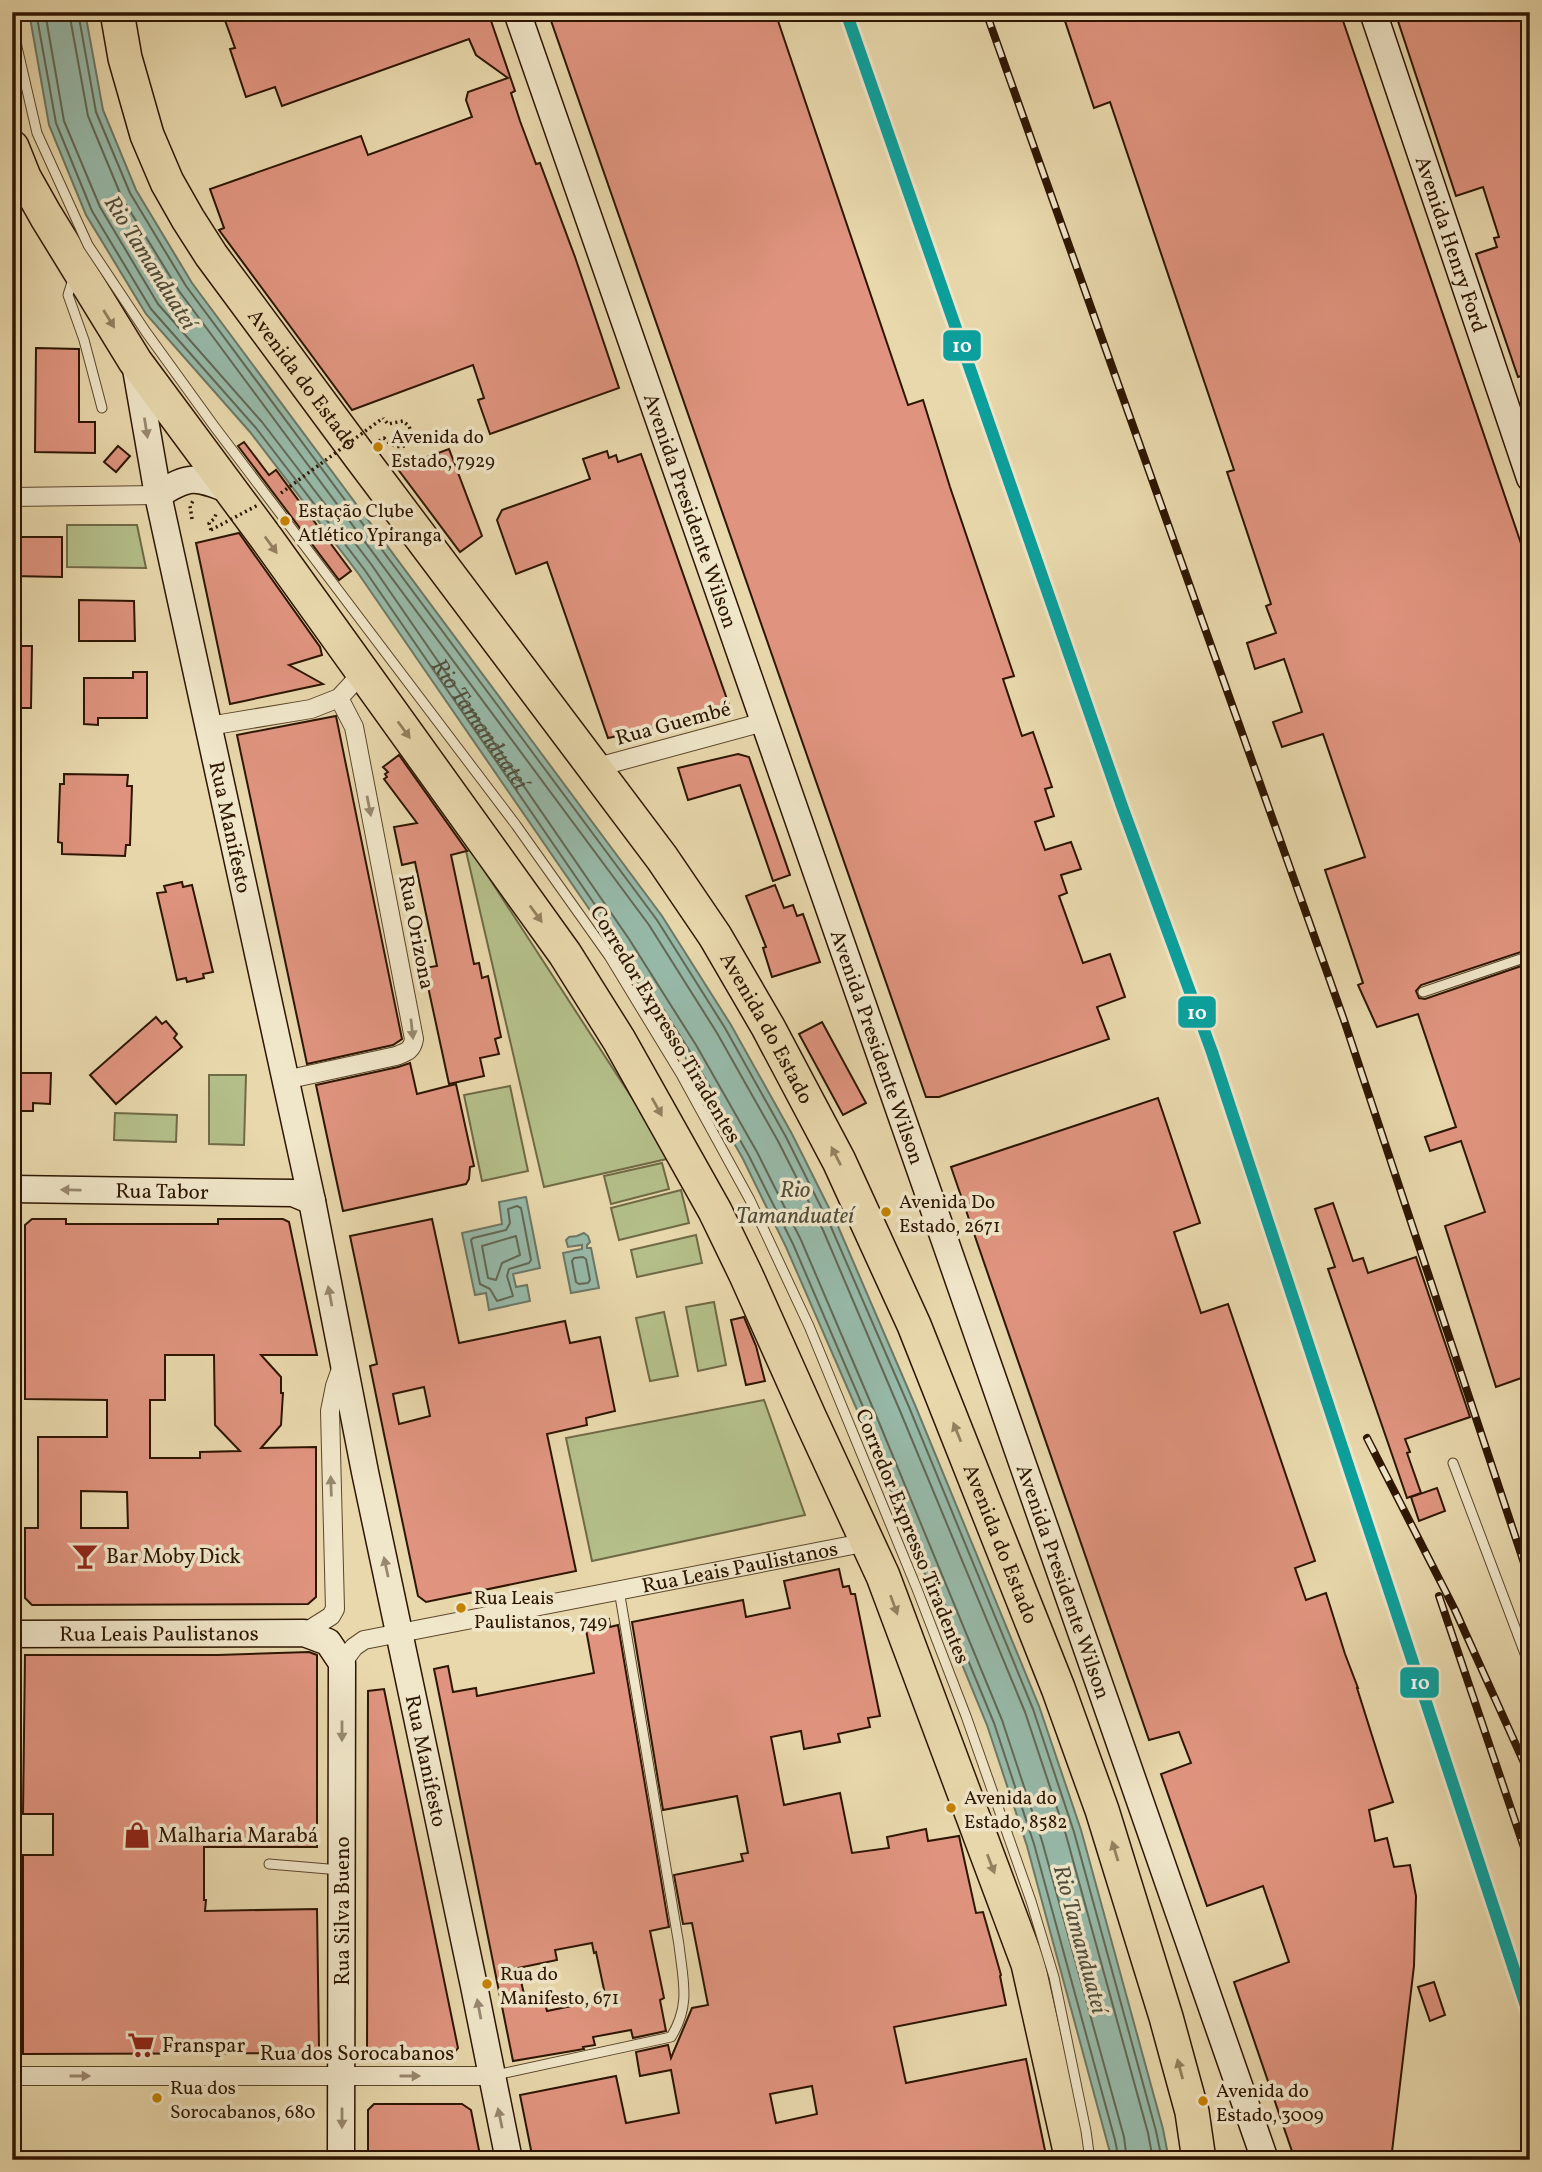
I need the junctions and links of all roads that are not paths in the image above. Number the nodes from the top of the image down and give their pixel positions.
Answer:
1 (13, 12) edge
2 (117, 12) edge
3 (517, 12) edge
4 (1373, 12) edge
5 (12, 147) edge
6 (25, 194) edge
7 (76, 267) junction
8 (135, 361) junction
9 (102, 408) dead end
10 (1530, 478) edge
11 (158, 495) junction
12 (12, 497) edge
13 (226, 499) junction
14 (363, 672) junction
15 (339, 698) junction
16 (764, 722) junction
17 (209, 726) junction
18 (594, 768) junction
19 (1530, 956) edge
20 (1423, 992) dead end
21 (285, 1080) junction
22 (302, 1159) junction
23 (12, 1189) edge
24 (286, 1193) junction
25 (312, 1201) junction
26 (343, 1363) junction
27 (1453, 1463) dead end
28 (867, 1542) junction
29 (619, 1590) junction
30 (304, 1633) junction
31 (12, 1634) edge
32 (400, 1634) junction
33 (342, 1663) junction
34 (1530, 1667) edge
35 (269, 1864) dead end
36 (342, 1870) junction
37 (12, 2076) edge
38 (342, 2076) junction
39 (491, 2076) junction
40 (341, 2160) edge
41 (509, 2160) edge
42 (1072, 2160) edge
43 (1090, 2160) edge
44 (1199, 2160) edge
45 (1265, 2160) edge

1 - 43 lane, Corredor Expresso Tiradentes, bridge
2 - 18 highway, Avenida do Estado
3 - 16 main road, Avenida Presidente Wilson
4 - 10 main road, Avenida Henry Ford
5 - 6 highway
6 - 7 highway
7 -> 8 highway
7 - 9 lane
8 -> 11 main road, Rua Manifesto
8 - 13 highway
11 - 12 street
11 - 13 main road
11 - 17 main road, Rua Manifesto
13 -> 14 highway
14 - 15 street
14 -> 28 highway
15 - 17 street
15 -> 21 street, Rua Orizona
16 - 18 street, Rua Guembé
16 - 45 main road, Avenida Presidente Wilson
17 - 21 main road, Rua Manifesto
44 -> 18 highway, Avenida do Estado
19 - 20 lane
21 - 22 main road, Rua Manifesto
22 - 24 main road
22 - 25 main road, Rua Manifesto
24 -> 23 main road, Rua Tabor
24 - 25 main road, Rua Tabor
26 -> 25 main road, Rua Manifesto
30 -> 26 street, Rua Manifesto
32 -> 26 main road, Rua Manifesto
27 - 34 lane
28 - 29 street, Rua Leais Paulistanos
28 -> 42 highway
29 - 32 street, Rua Leais Paulistanos
29 - 39 lane
30 - 31 main road, Rua Leais Paulistanos
30 - 33 main road
32 - 33 street, Rua Leais Paulistanos
39 -> 32 main road, Rua Manifesto
33 -> 36 main road, Rua Silva Bueno
35 - 36 lane
36 - 38 main road, Rua Silva Bueno
37 -> 38 street, Rua dos Sorocabanos
38 -> 39 street, Rua dos Sorocabanos
38 -> 40 main road, Rua Silva Bueno
41 -> 39 main road, Rua Manifesto

